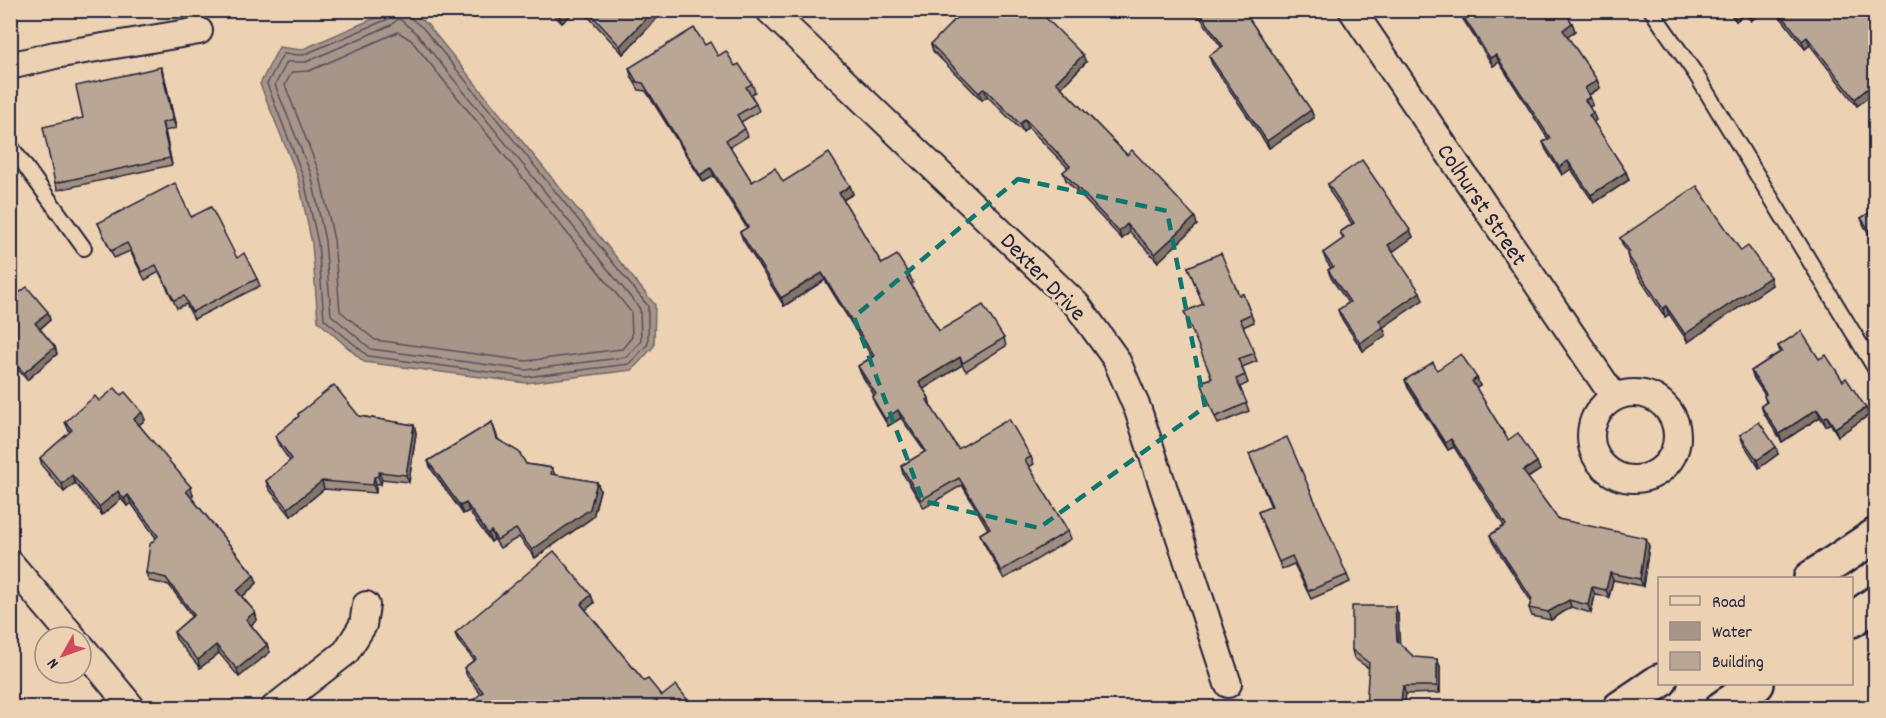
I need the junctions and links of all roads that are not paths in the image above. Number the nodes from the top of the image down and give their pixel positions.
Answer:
1 (769, 10) edge
2 (1352, 10) edge
3 (1651, 10) edge
4 (199, 31) dead end
5 (10, 66) edge
6 (10, 145) edge
7 (84, 248) dead end
8 (1875, 370) edge
9 (1614, 397) dead end
10 (1875, 535) edge
11 (10, 563) edge
12 (1814, 577) edge
13 (1875, 603) edge
14 (366, 605) dead end
15 (1853, 619) edge
16 (63, 625) edge
17 (93, 661) edge
18 (1658, 682) edge
19 (1228, 684) dead end
20 (1756, 685) edge
21 (132, 708) edge
22 (274, 708) edge
23 (1620, 708) edge
24 (1722, 708) edge

1 - 19 street, Dexter Drive
2 - 9 street, Colhurst Street
3 - 8 lane
4 - 5 street
6 - 7 lane
10 - 12 highway
11 - 16 street
13 - 15 highway
14 - 22 street
17 - 21 street
18 - 23 highway
20 - 24 highway

